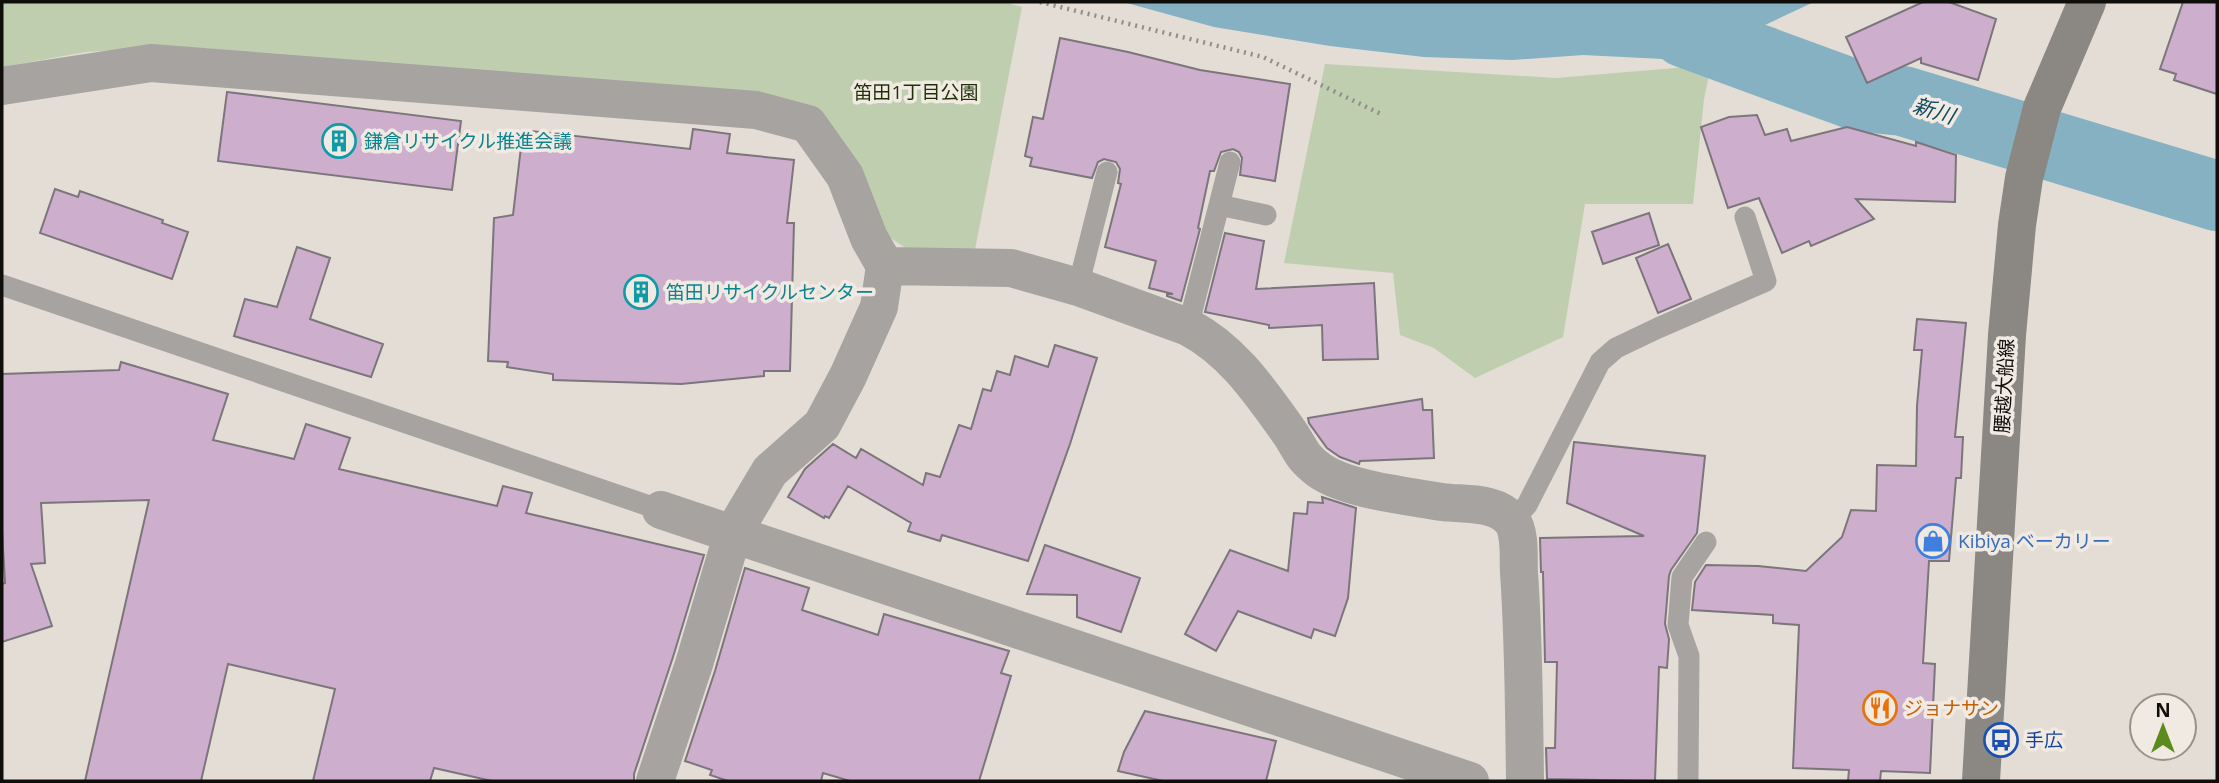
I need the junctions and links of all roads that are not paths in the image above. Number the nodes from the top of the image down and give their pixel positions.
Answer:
1 (2087, 2) edge
2 (2, 86) edge
3 (1230, 162) dead end
4 (1107, 172) dead end
5 (1219, 205) junction
6 (1266, 215) dead end
7 (1745, 217) dead end
8 (885, 266) junction
9 (2, 285) edge
10 (1078, 287) junction
11 (1188, 327) junction
12 (661, 510) joint
13 (1512, 521) junction
14 (733, 533) junction
15 (1706, 542) dead end
16 (655, 781) edge
17 (1471, 781) edge
18 (1525, 781) edge
19 (1688, 781) edge
20 (1981, 781) edge

1 - 20 main road, 腰越大船線
2 - 8 street
3 - 5 lane
4 - 10 lane
5 - 6 lane
5 - 11 lane
7 - 13 lane
8 - 10 street
8 - 14 street
9 - 12 lane
10 - 11 street
11 - 13 street
12 - 14 street
13 - 18 street
14 - 16 street
14 - 17 street
15 - 19 lane

